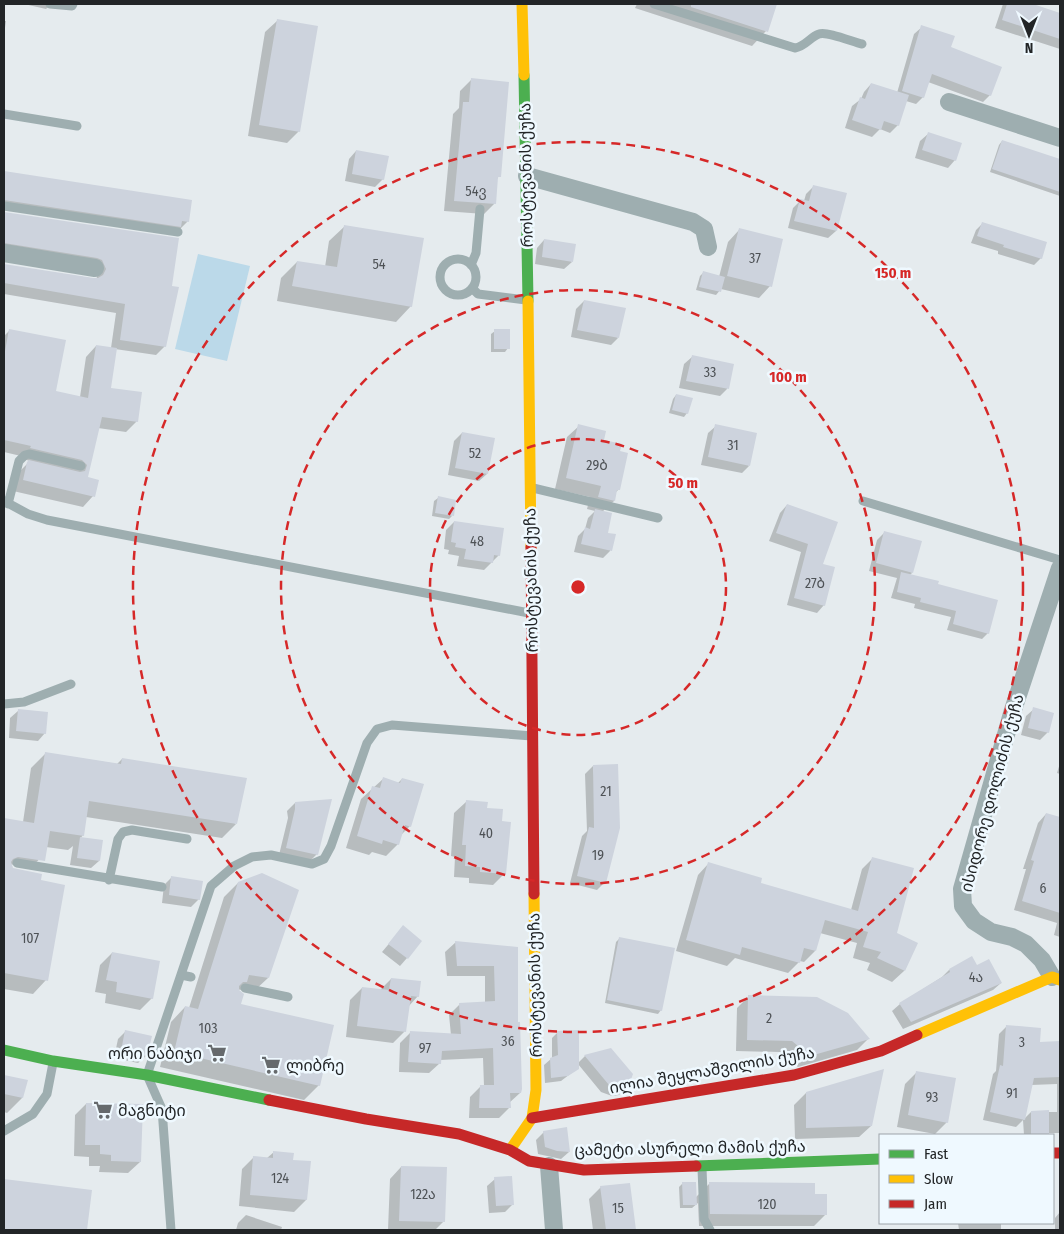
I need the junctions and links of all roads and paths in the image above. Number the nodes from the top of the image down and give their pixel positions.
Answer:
1 (50, 4) edge
2 (73, 4) edge
3 (522, 4) edge
4 (654, 4) edge
5 (862, 44) dead end
6 (949, 102) dead end
7 (4, 114) edge
8 (77, 126) dead end
9 (1060, 138) edge
10 (527, 176) junction
11 (4, 206) edge
12 (480, 209) dead end
13 (178, 232) dead end
14 (708, 247) dead end
15 (4, 253) edge
16 (471, 265) junction
17 (95, 268) dead end
18 (472, 288) junction
19 (528, 300) junction
20 (81, 466) dead end
21 (530, 488) junction
22 (863, 501) dead end
23 (6, 502) edge
24 (658, 518) dead end
25 (1060, 560) edge
26 (1060, 568) edge
27 (532, 613) junction
28 (71, 684) dead end
29 (4, 704) edge
30 (532, 736) junction
31 (187, 839) dead end
32 (17, 863) dead end
33 (109, 880) junction
34 (162, 888) dead end
35 (181, 975) junction
36 (191, 977) dead end
37 (1056, 978) edge
38 (245, 988) dead end
39 (288, 997) dead end
40 (4, 1050) edge
41 (53, 1061) junction
42 (147, 1076) junction
43 (532, 1118) junction
44 (4, 1131) edge
45 (510, 1150) junction
46 (879, 1159) edge
47 (702, 1165) junction
48 (549, 1166) junction
49 (171, 1230) edge
50 (554, 1230) edge
51 (710, 1230) edge

1 - 2 lane
3 - 10 street, როსტევანის ქუჩა
4 - 5 lane
6 - 9 street
7 - 8 lane
10 - 14 street
10 - 19 street, როსტევანის ქუჩა
11 - 13 lane
12 - 16 lane
15 - 17 street
16 - 18 lane
16 - 18 lane
18 - 19 lane
19 - 21 street, როსტევანის ქუჩა
20 - 23 lane
21 - 24 lane
21 - 27 street, როსტევანის ქუჩა
22 - 25 lane
23 - 27 lane
26 - 37 street, ისიდორე დოლიძის ქუჩა
27 - 30 street, როსტევანის ქუჩა
28 - 29 lane
30 - 35 lane
30 - 43 street, როსტევანის ქუჩა
31 - 33 lane
32 - 33 lane
33 - 34 lane
35 - 36 lane
35 - 42 lane
37 - 43 street, ილია შეყლაშვილის ქუჩა
38 - 39 lane
40 - 41 street, ცამეტი ასურელი მამის ქუჩა
41 - 42 street, ცამეტი ასურელი მამის ქუჩა
41 - 44 lane
42 - 45 street, ცამეტი ასურელი მამის ქუჩა
42 - 49 lane
43 - 45 street, როსტევანის ქუჩა
45 - 48 street, ცამეტი ასურელი მამის ქუჩა
46 - 47 street, ცამეტი ასურელი მამის ქუჩა
47 - 48 street, ცამეტი ასურელი მამის ქუჩა
47 - 51 lane
48 - 50 street

